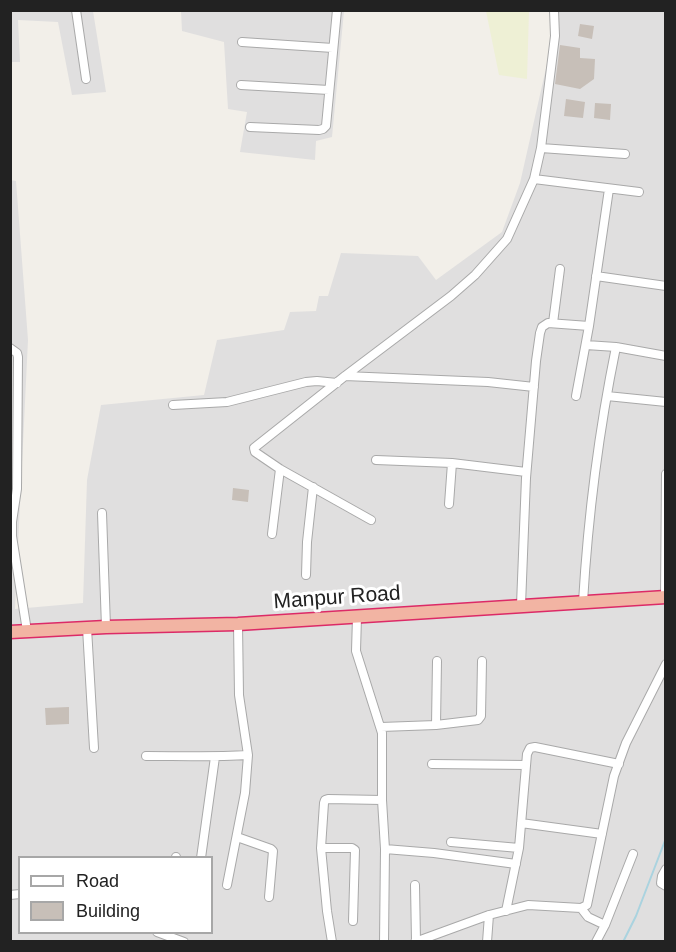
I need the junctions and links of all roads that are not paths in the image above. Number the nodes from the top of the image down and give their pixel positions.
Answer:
1 (76, 10) edge
2 (337, 10) edge
3 (554, 10) edge
4 (242, 42) dead end
5 (333, 48) junction
6 (86, 79) dead end
7 (241, 85) dead end
8 (329, 90) junction
9 (250, 127) dead end
10 (542, 148) junction
11 (625, 154) dead end
12 (534, 179) junction
13 (609, 189) junction
14 (639, 192) dead end
15 (560, 269) dead end
16 (596, 276) junction
17 (666, 286) edge
18 (553, 323) junction
19 (589, 326) junction
20 (586, 345) junction
21 (616, 347) junction
22 (10, 348) edge
23 (666, 356) edge
24 (345, 376) junction
25 (337, 383) junction
26 (534, 387) junction
27 (576, 396) dead end
28 (607, 396) junction
29 (666, 402) edge
30 (172, 405) dead end
31 (376, 459) dead end
32 (452, 463) junction
33 (280, 469) junction
34 (526, 472) junction
35 (666, 474) edge
36 (313, 487) junction
37 (449, 504) dead end
38 (102, 513) dead end
39 (371, 520) dead end
40 (272, 534) dead end
41 (306, 575) dead end
42 (665, 597) edge
43 (583, 602) junction
44 (521, 605) junction
45 (357, 617) junction
46 (238, 624) junction
47 (106, 627) junction
48 (87, 628) junction
49 (27, 631) junction
50 (10, 632) edge
51 (437, 661) dead end
52 (482, 662) dead end
53 (666, 664) edge
54 (436, 725) junction
55 (381, 727) junction
56 (94, 748) dead end
57 (248, 755) junction
58 (146, 756) dead end
59 (215, 757) junction
60 (432, 764) dead end
61 (619, 764) junction
62 (526, 765) junction
63 (382, 800) junction
64 (521, 823) junction
65 (602, 834) junction
66 (237, 837) junction
67 (451, 842) dead end
68 (321, 848) junction
69 (519, 848) junction
70 (385, 849) junction
71 (633, 854) dead end
72 (201, 856) edge
73 (516, 864) junction
74 (666, 869) edge
75 (227, 885) dead end
76 (415, 885) dead end
77 (666, 886) edge
78 (269, 897) dead end
79 (581, 908) junction
80 (506, 911) junction
81 (489, 915) junction
82 (353, 921) dead end
83 (605, 925) junction
84 (171, 937) edge
85 (416, 941) edge
86 (184, 942) edge
87 (332, 942) edge
88 (384, 942) edge
89 (487, 942) edge
90 (596, 942) edge

1 - 6 street
2 - 5 street
3 - 10 street
4 - 5 street
5 - 8 street
7 - 8 street
8 - 9 street
10 - 11 street
10 - 12 street
12 - 13 street
12 - 24 street
13 - 14 street
13 - 16 street
15 - 18 street
16 - 17 street
16 - 19 street
18 - 19 street
18 - 26 street
19 - 20 street
20 - 21 street
20 - 27 street
21 - 23 street
21 - 28 street
22 - 49 street
24 - 25 street
24 - 26 street
25 - 30 street
25 - 33 street
26 - 34 street
28 - 29 street
28 - 43 street
31 - 32 street
32 - 34 street
32 - 37 street
33 - 36 street
33 - 40 street
34 - 44 street
35 - 42 street
36 - 39 street
36 - 41 street
38 - 47 street
42 - 43 highway, Manpur Road
43 - 44 highway, Manpur Road
44 - 45 highway, Manpur Road
45 - 46 highway, Manpur Road
45 - 55 street
46 - 47 highway, Manpur Road
46 - 57 street
47 - 48 highway, Manpur Road
48 - 49 highway, Manpur Road
48 - 56 street
49 - 50 highway, Manpur Road
51 - 54 street
52 - 54 street
53 - 61 street
54 - 55 street
55 - 63 street
57 - 59 street
57 - 66 street
58 - 59 street
59 - 72 street
60 - 62 street
61 - 62 street
61 - 65 street
62 - 64 street
63 - 68 street
63 - 70 street
64 - 65 street
64 - 69 street
65 - 79 street
66 - 75 street
66 - 78 street
67 - 69 street
68 - 82 street
68 - 87 street
69 - 73 street
70 - 73 street
70 - 88 street
71 - 83 street
73 - 80 street
74 - 77 street
76 - 85 street
79 - 80 street
79 - 83 street
80 - 81 street
81 - 85 street
81 - 89 street
83 - 90 street
84 - 86 street

